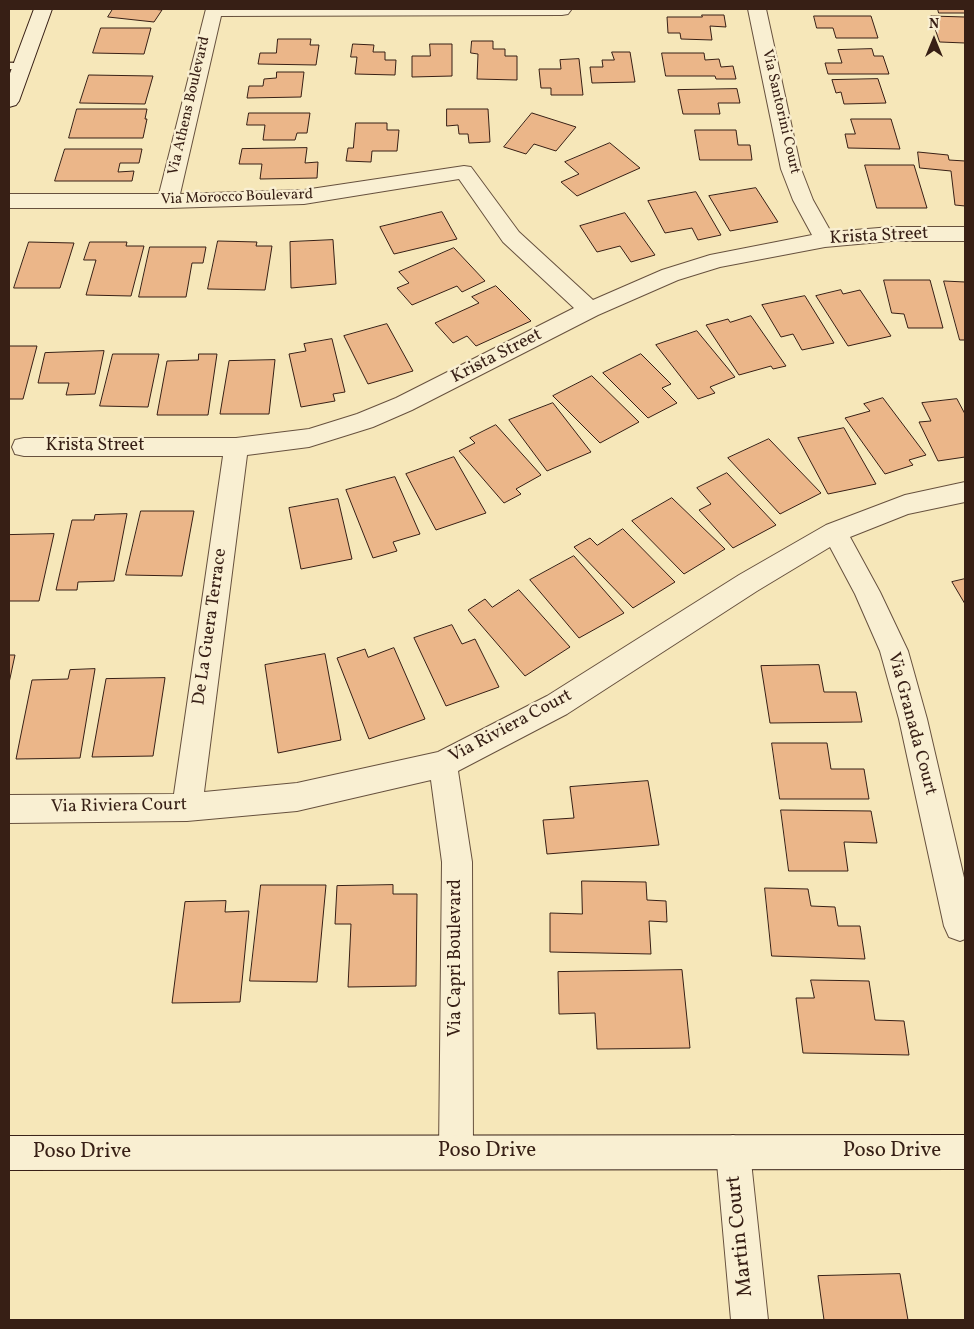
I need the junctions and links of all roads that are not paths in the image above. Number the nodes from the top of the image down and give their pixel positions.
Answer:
1 (44, 9) edge
2 (757, 9) edge
3 (562, 10) dead end
4 (15, 66) edge
5 (9, 101) edge
6 (9, 201) edge
7 (168, 201) junction
8 (965, 234) edge
9 (825, 240) junction
10 (590, 310) junction
11 (24, 447) dead end
12 (236, 447) junction
13 (965, 492) edge
14 (835, 532) junction
15 (442, 764) junction
16 (186, 807) junction
17 (9, 809) edge
18 (960, 926) dead end
19 (456, 1152) junction
20 (733, 1152) junction
21 (965, 1152) edge
22 (9, 1153) edge
23 (750, 1320) edge

1 - 4 street
2 - 9 street, Via Santorini Court
3 - 7 street, Via Athens Boulevard
4 - 5 street
6 - 7 street, Via Morocco Boulevard
7 - 10 street, Via Morocco Boulevard
8 - 9 street, Krista Street
9 - 10 street, Krista Street
10 - 12 street, Krista Street
11 - 12 street, Krista Street
12 - 16 street, De La Guera Terrace
13 - 14 street, Via Riviera Court
14 - 15 street, Via Riviera Court
14 - 18 street, Via Granada Court
15 - 16 street, Via Riviera Court
15 - 19 street, Via Capri Boulevard
16 - 17 street, Via Riviera Court
19 - 20 street, Poso Drive
19 - 22 street, Poso Drive
20 - 21 street, Poso Drive
20 - 23 street, Martin Court

